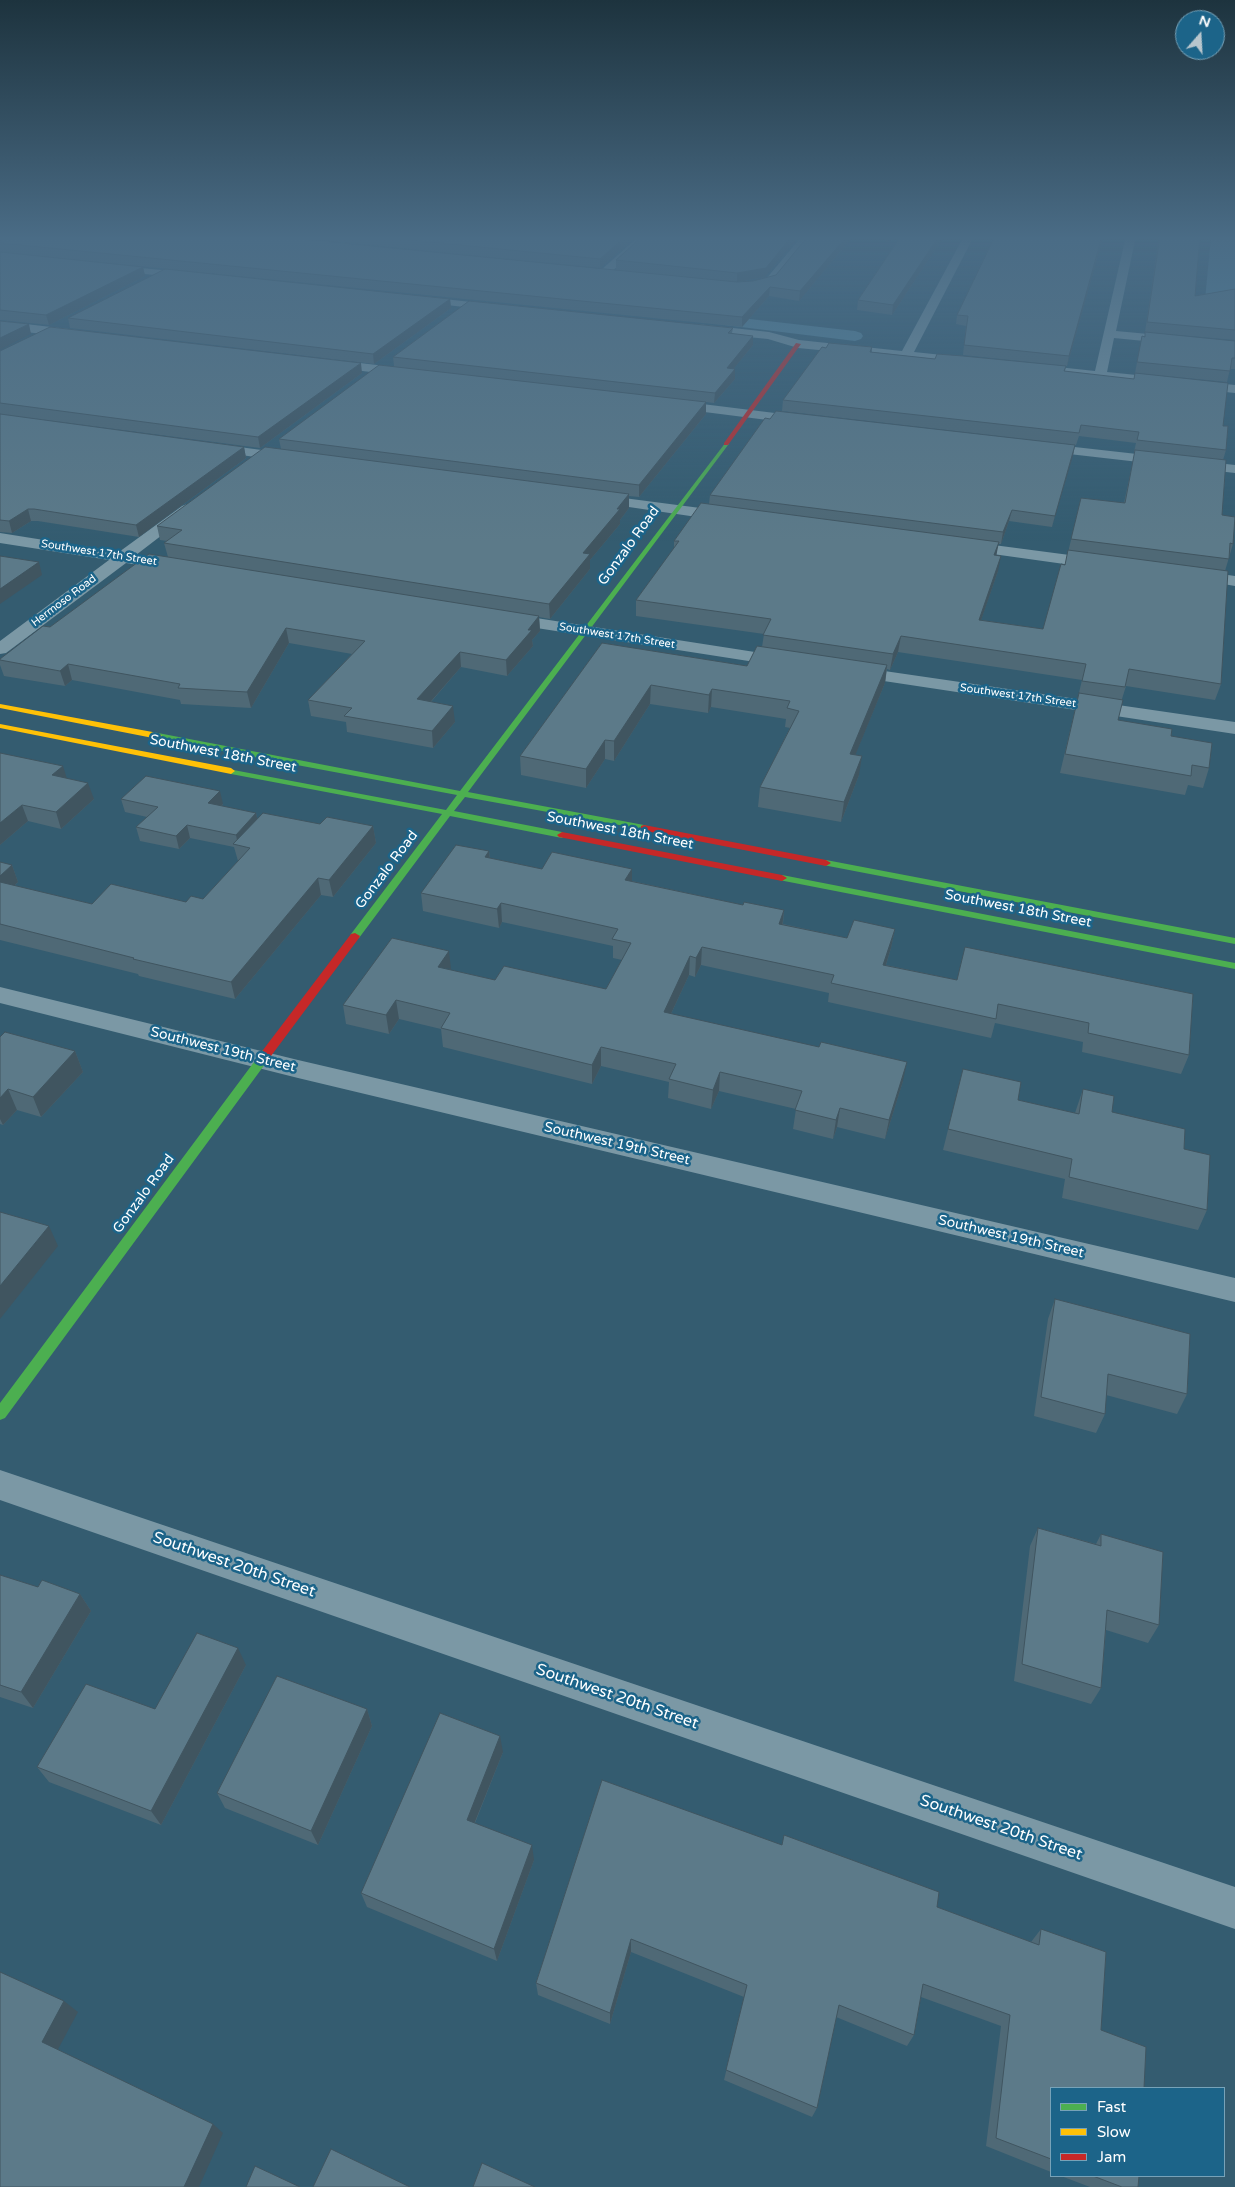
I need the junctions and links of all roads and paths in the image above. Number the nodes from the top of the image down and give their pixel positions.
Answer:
1 (37, 338) edge
2 (776, 338) edge
3 (915, 338) edge
4 (1108, 338) edge
5 (1152, 338) edge
6 (33, 340) edge
7 (798, 344) junction
8 (1235, 346) edge
9 (906, 355) junction
10 (394, 358) edge
11 (318, 362) edge
12 (984, 363) edge
13 (1023, 367) edge
14 (378, 369) junction
15 (426, 375) edge
16 (1100, 375) junction
17 (362, 381) edge
18 (1235, 389) edge
19 (661, 403) edge
20 (749, 413) junction
21 (822, 422) edge
22 (278, 443) dead end
23 (194, 445) edge
24 (1029, 446) edge
25 (262, 454) junction
26 (311, 461) edge
27 (247, 466) edge
28 (1235, 469) edge
29 (576, 496) edge
30 (200, 500) edge
31 (675, 509) junction
32 (745, 518) edge
33 (0, 538) edge
34 (951, 545) edge
35 (122, 557) junction
36 (1118, 566) edge
37 (191, 568) edge
38 (1176, 573) edge
39 (1235, 581) edge
40 (487, 615) edge
41 (585, 631) junction
42 (0, 648) edge
43 (803, 664) edge
44 (832, 669) edge
45 (0, 706) edge
46 (0, 726) edge
47 (1235, 728) edge
48 (463, 794) junction
49 (448, 813) junction
50 (1235, 941) edge
51 (1235, 966) edge
52 (0, 995) edge
53 (262, 1059) junction
54 (1235, 1290) edge
55 (0, 1414) edge
56 (0, 1485) edge
57 (1235, 1908) edge

1 - 6 street
2 - 7 street
3 - 9 street
4 - 16 street
5 - 8 street
7 - 9 street
7 - 20 main road, Gonzalo Road
9 - 12 street
10 - 14 street
11 - 14 street
13 - 16 street
14 - 15 street
14 - 17 street
16 - 18 street
19 - 20 street
20 - 21 street
20 - 31 main road, Gonzalo Road
22 - 25 street
23 - 25 street
24 - 28 street
25 - 26 street
25 - 27 street
29 - 31 street
30 - 35 street, Hermoso Road
31 - 32 street
31 - 41 main road, Gonzalo Road
33 - 35 street, Southwest 17th Street
34 - 36 street
35 - 37 street, Southwest 17th Street
35 - 42 street, Hermoso Road
38 - 39 street
40 - 41 street, Southwest 17th Street
41 - 43 street, Southwest 17th Street
41 - 48 main road, Gonzalo Road
44 - 47 street, Southwest 17th Street
45 - 48 main road, Southwest 18th Street
46 - 49 main road, Southwest 18th Street
48 - 49 main road, Gonzalo Road
48 - 50 main road, Southwest 18th Street
49 - 51 main road, Southwest 18th Street
49 - 53 main road, Gonzalo Road
52 - 53 street, Southwest 19th Street
53 - 54 street, Southwest 19th Street
53 - 55 main road, Gonzalo Road
56 - 57 street, Southwest 20th Street

